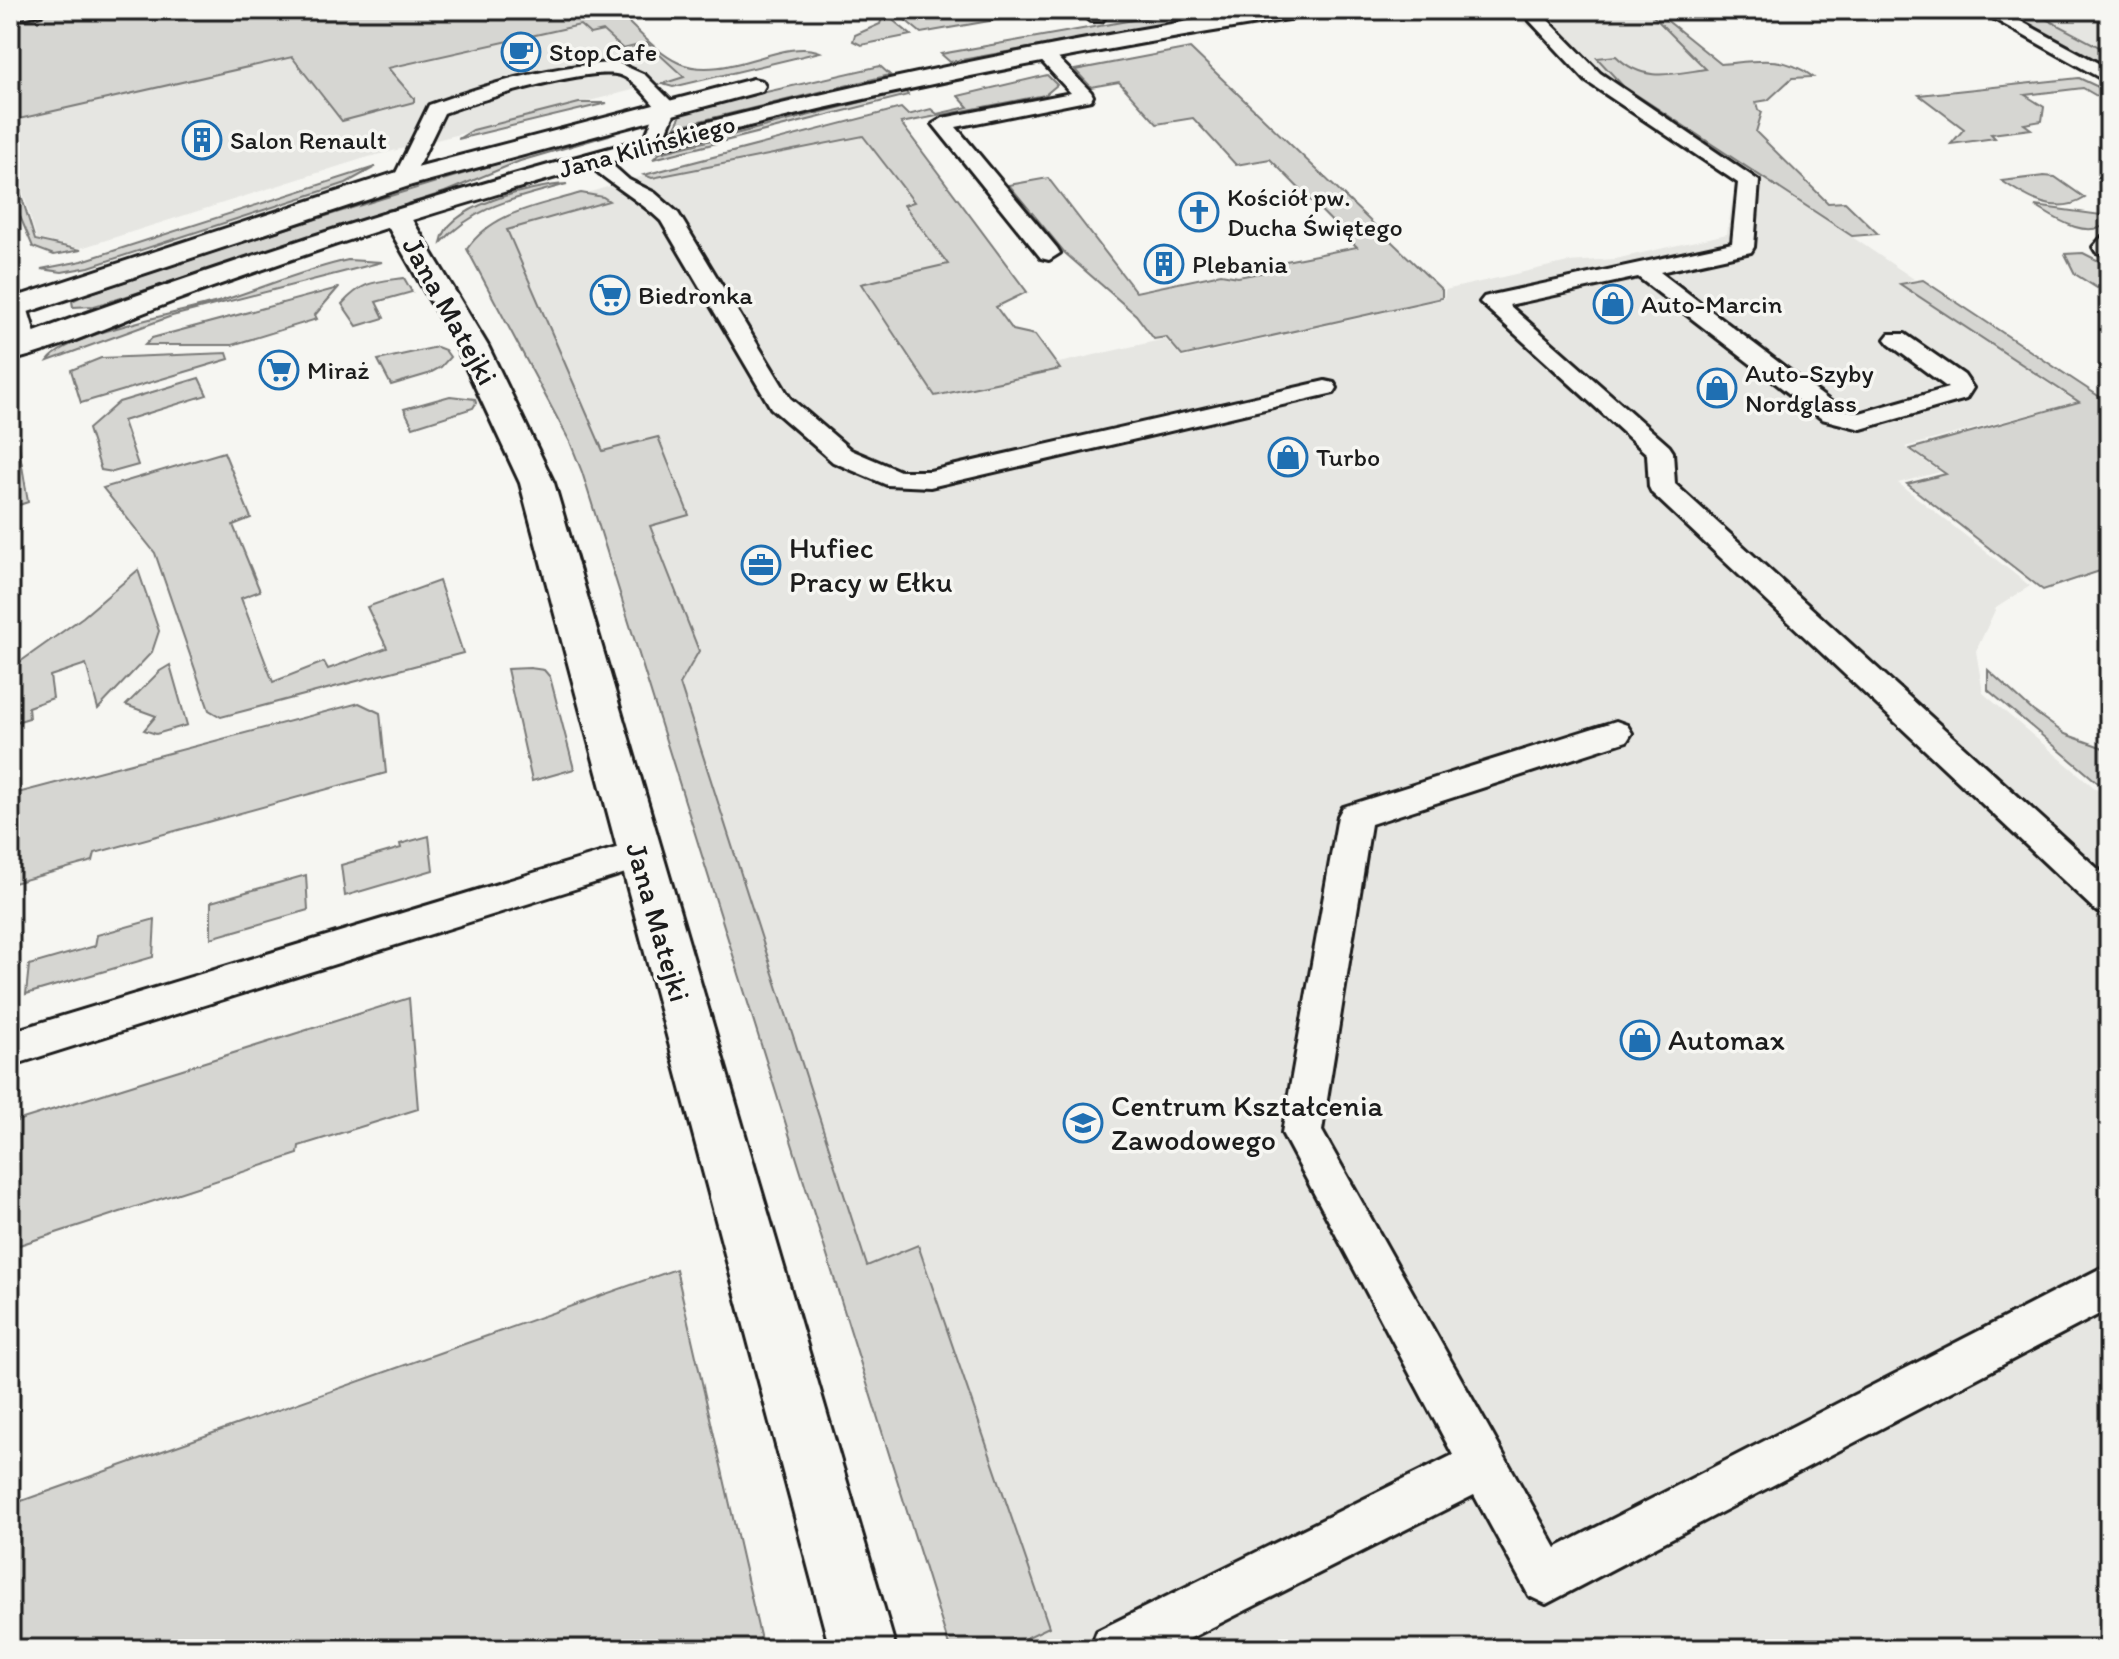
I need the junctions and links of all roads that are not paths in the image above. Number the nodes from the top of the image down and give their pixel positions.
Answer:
1 (36, 10) edge
2 (1302, 10) edge
3 (1534, 10) edge
4 (1987, 10) edge
5 (10, 15) edge
6 (1043, 53) junction
7 (2109, 77) edge
8 (773, 81) dead end
9 (667, 107) junction
10 (653, 143) junction
11 (594, 159) junction
12 (400, 198) junction
13 (2109, 243) edge
14 (2109, 249) edge
15 (1049, 253) dead end
16 (1642, 269) junction
17 (11, 306) edge
18 (1897, 339) dead end
19 (16, 350) edge
20 (1325, 388) dead end
21 (1616, 733) dead end
22 (639, 855) junction
23 (2109, 901) edge
24 (10, 1049) edge
25 (2109, 1286) edge
26 (1484, 1465) junction
27 (863, 1649) edge
28 (1115, 1649) edge

1 - 5 lane
2 - 6 street, Jana Kilińskiego
3 - 16 lane
4 - 7 lane
6 - 10 street, Jana Kilińskiego
6 - 15 lane
8 - 9 street, Jana Kilińskiego
9 - 10 lane
9 - 12 street, Jana Kilińskiego
9 - 12 lane
10 - 11 street, Jana Kilińskiego
11 - 12 street, Jana Kilińskiego
11 - 20 lane
12 - 17 street, Jana Kilińskiego
12 - 19 street, Jana Kilińskiego
12 - 22 street, Jana Matejki
13 - 14 lane
16 - 18 lane
16 - 23 lane
17 - 19 street
21 - 26 lane
22 - 24 lane
22 - 27 street, Jana Matejki
25 - 26 lane
26 - 28 lane

